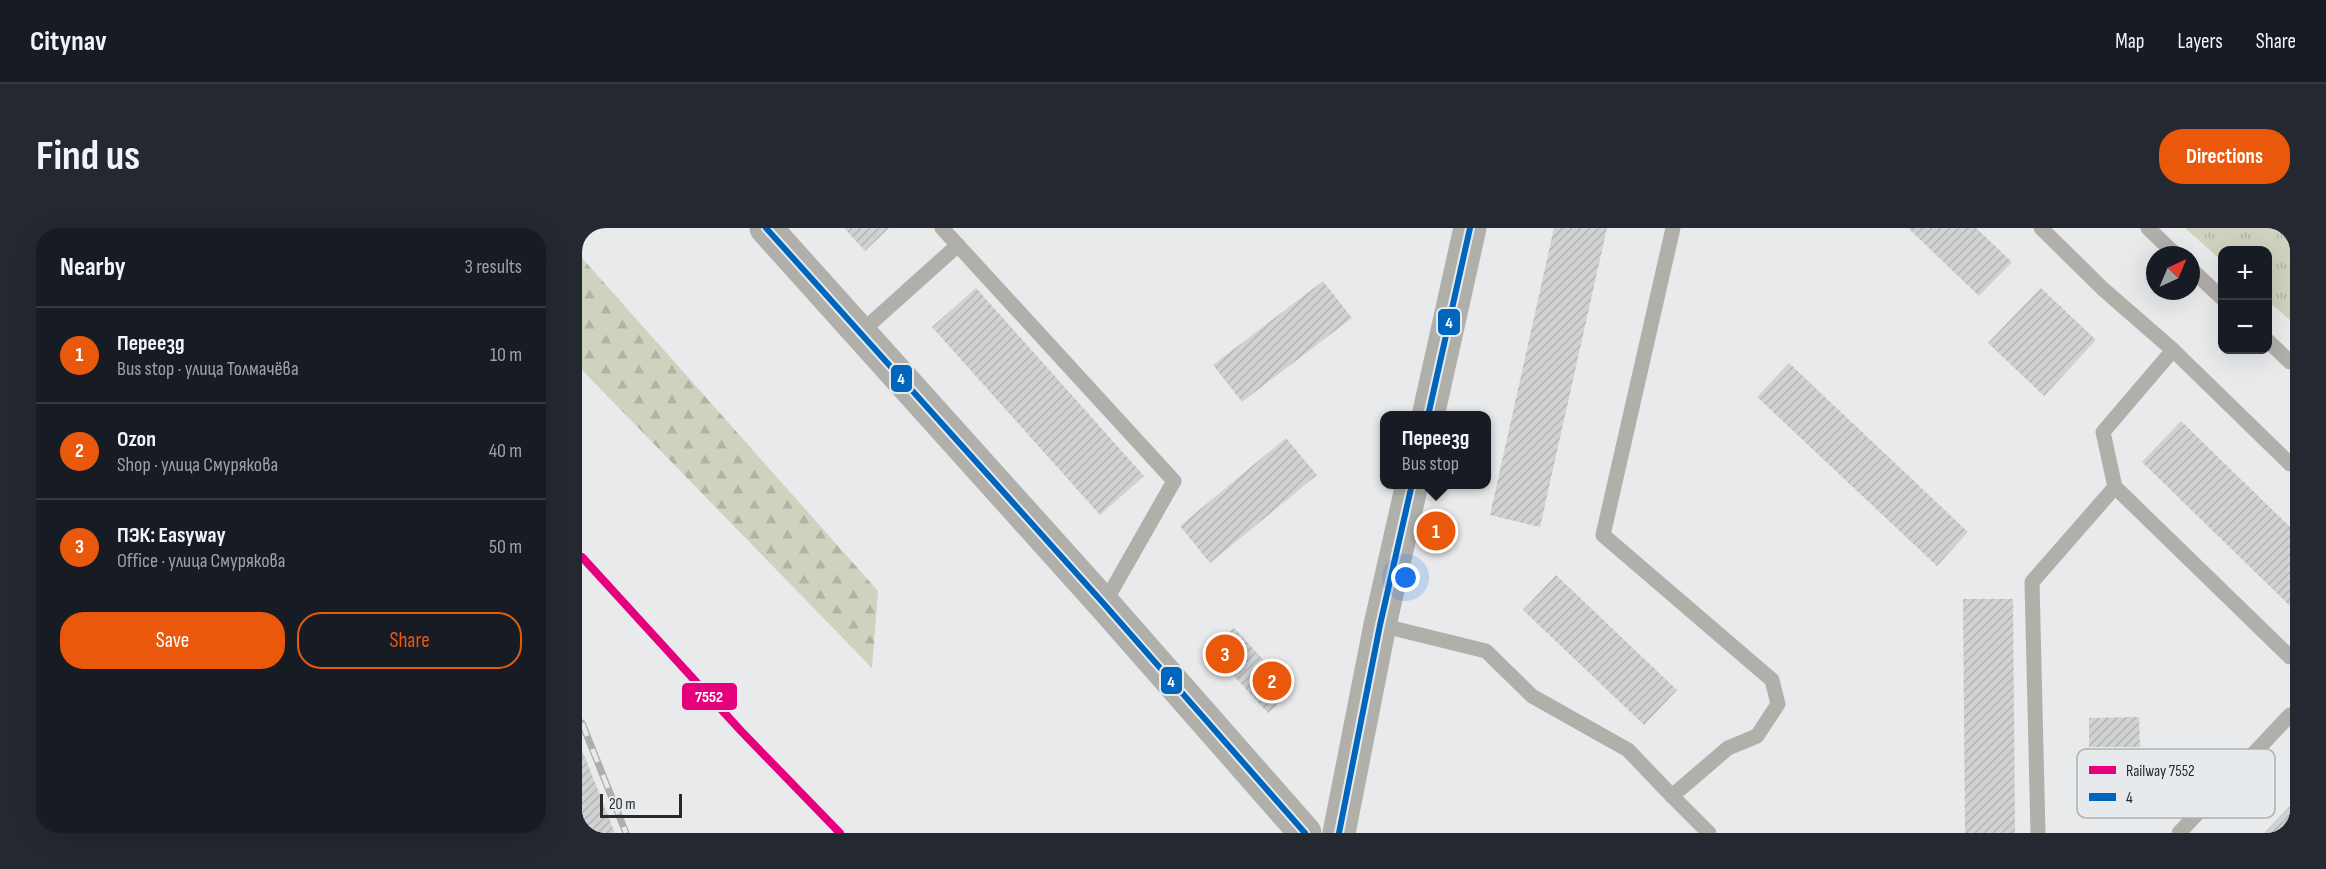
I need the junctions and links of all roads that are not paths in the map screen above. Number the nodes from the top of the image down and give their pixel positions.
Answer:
1 (766, 228) edge
2 (942, 228) edge
3 (1470, 228) edge
4 (1673, 228) edge
5 (2041, 228) edge
6 (2148, 228) edge
7 (958, 245) junction
8 (2167, 246) edge
9 (2200, 277) edge
10 (2218, 293) edge
11 (861, 333) junction
12 (2272, 344) edge
13 (2173, 350) junction
14 (2290, 362) edge
15 (1429, 411) edge
16 (2290, 464) edge
17 (2115, 487) junction
18 (1412, 489) edge
19 (1104, 604) junction
20 (1380, 625) junction
21 (2290, 657) edge
22 (2290, 715) edge
23 (2258, 749) edge
24 (1672, 796) junction
25 (2193, 818) edge
26 (1305, 833) edge
27 (1339, 833) edge
28 (1709, 833) edge
29 (2038, 833) edge
30 (2179, 833) edge

1 - 11 street
2 - 7 lane
3 - 15 street
4 - 24 lane
5 - 13 lane
6 - 8 lane
7 - 11 lane
7 - 19 lane
9 - 10 lane
11 - 19 street
12 - 14 lane
13 - 16 lane
13 - 17 lane
17 - 21 lane
17 - 29 lane
18 - 20 street
19 - 26 street
20 - 24 lane
20 - 27 street
22 - 23 lane
24 - 28 lane
25 - 30 lane

